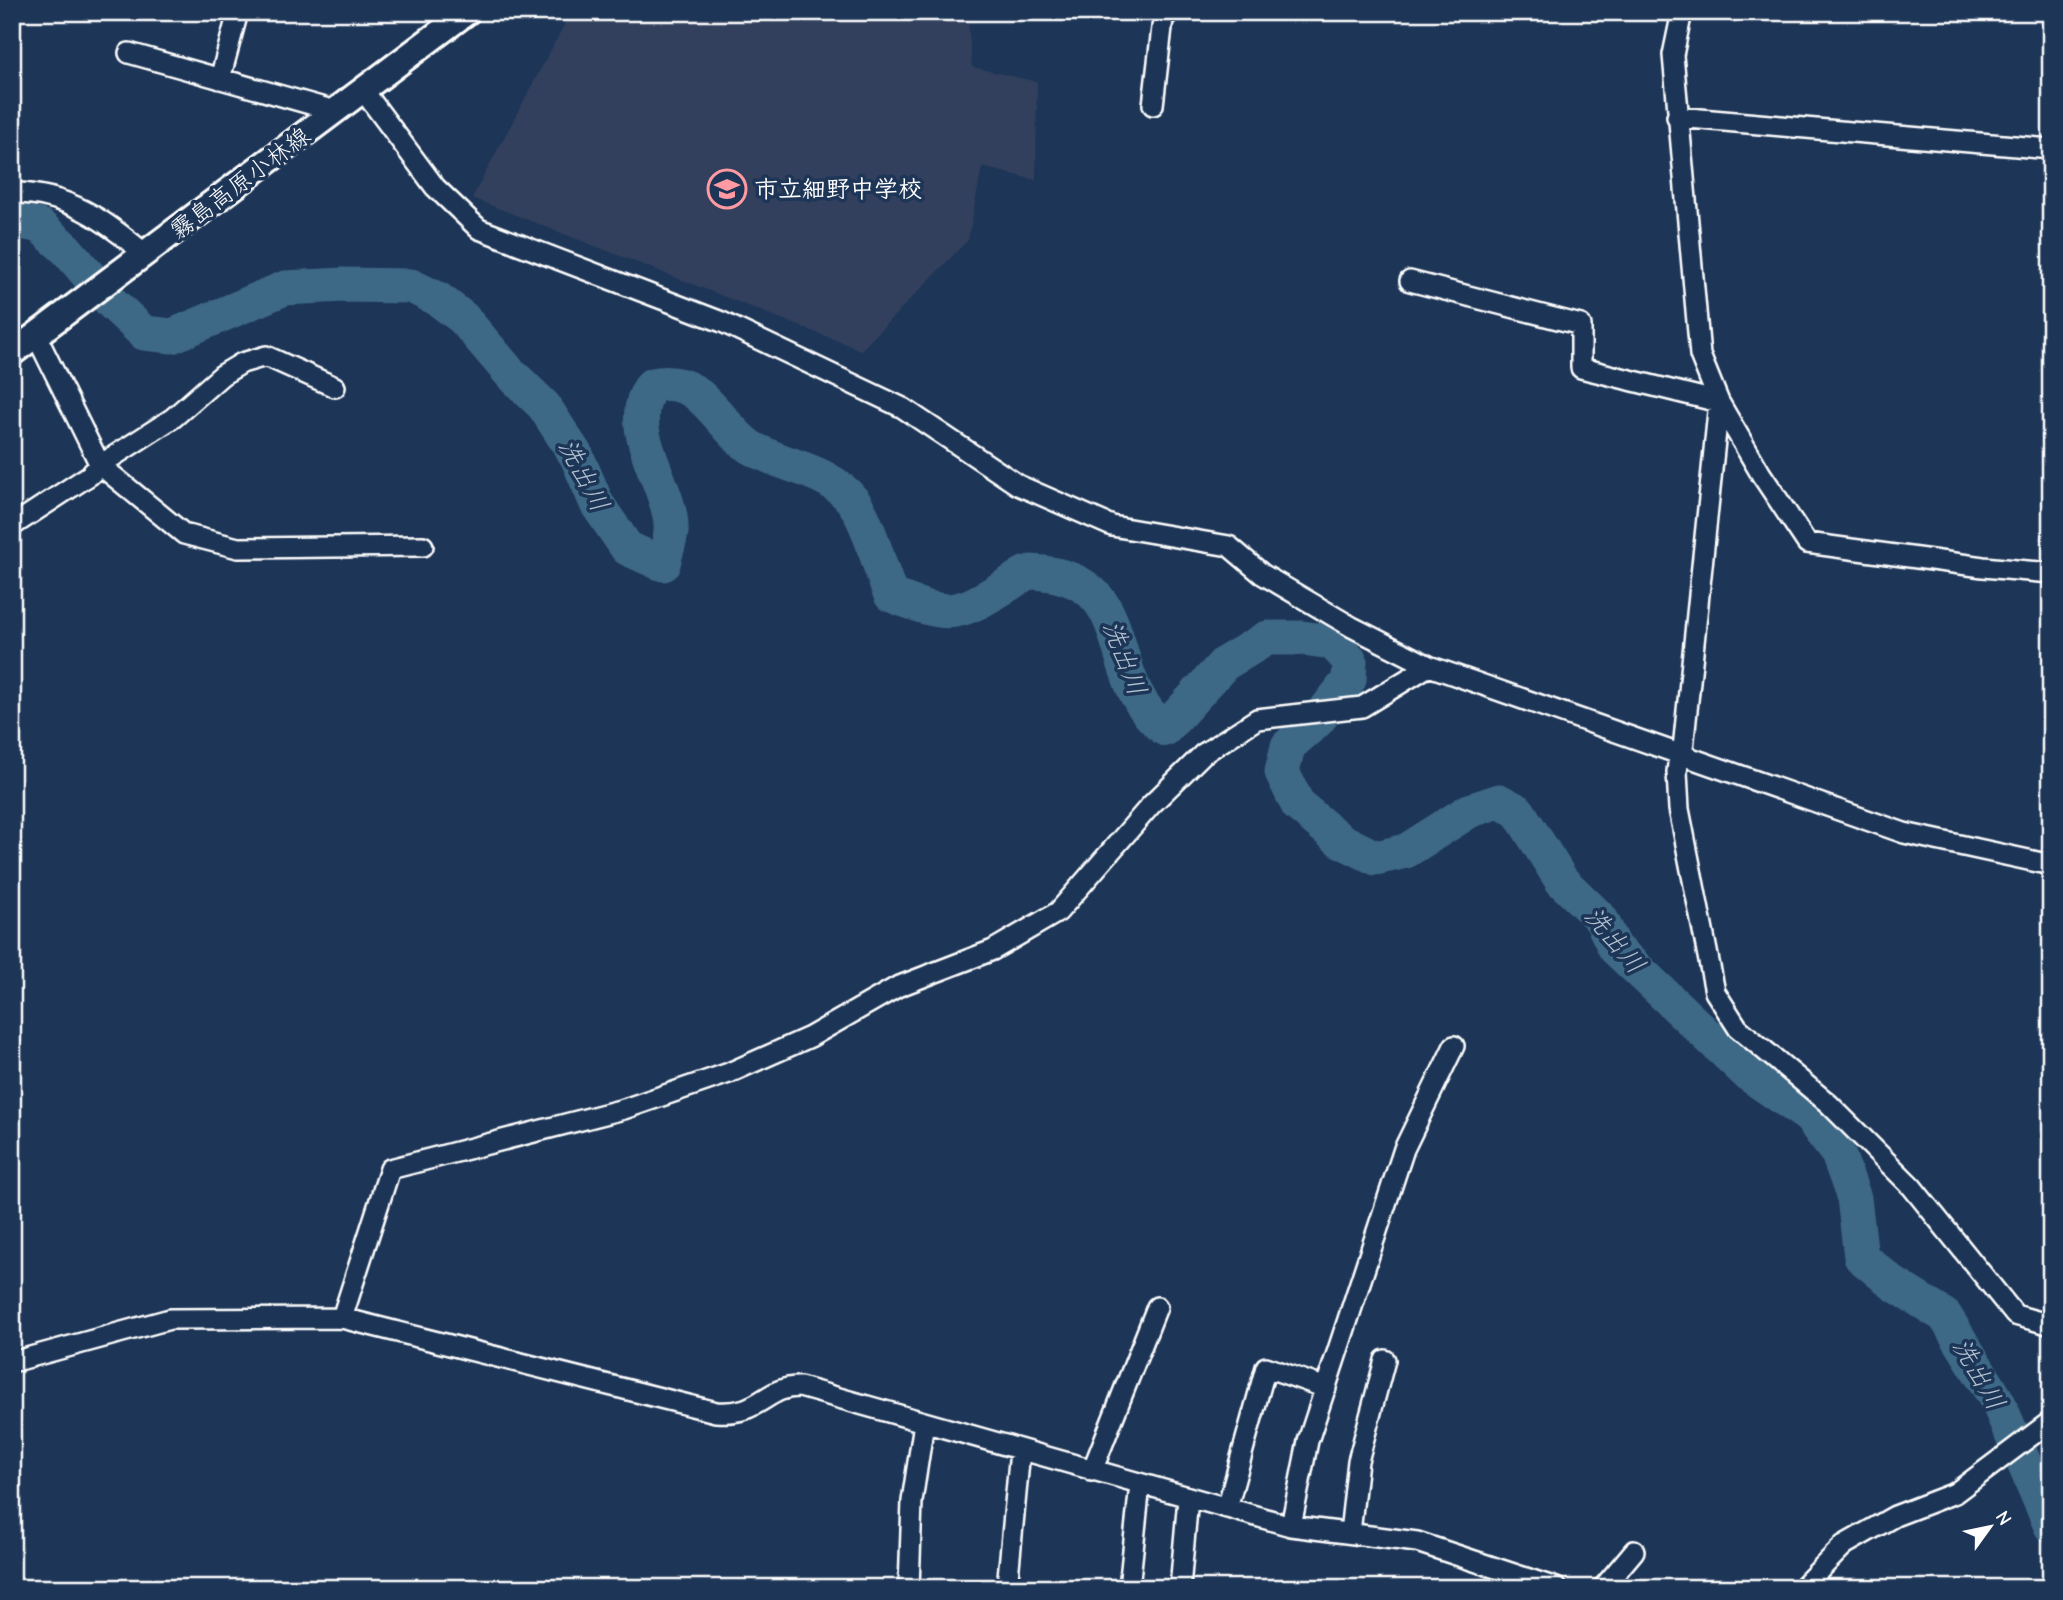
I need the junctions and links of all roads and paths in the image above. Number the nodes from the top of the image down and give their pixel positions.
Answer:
1 (238, 12) edge
2 (467, 12) edge
3 (1170, 12) edge
4 (1682, 12) edge
5 (130, 53) dead end
6 (220, 79) junction
7 (363, 90) junction
8 (1153, 105) dead end
9 (335, 111) junction
10 (1677, 117) junction
11 (2051, 149) edge
12 (12, 193) edge
13 (139, 258) junction
14 (1410, 281) dead end
15 (39, 333) junction
16 (12, 353) edge
17 (335, 387) dead end
18 (1719, 401) junction
19 (100, 465) junction
20 (12, 526) edge
21 (423, 546) dead end
22 (2051, 573) edge
23 (1429, 666) junction
24 (1679, 756) junction
25 (2051, 865) edge
26 (1454, 1046) dead end
27 (1157, 1307) dead end
28 (342, 1318) junction
29 (2051, 1325) edge
30 (1385, 1360) dead end
31 (12, 1362) edge
32 (1326, 1388) junction
33 (923, 1423) junction
34 (2049, 1423) edge
35 (1020, 1451) junction
36 (1092, 1471) junction
37 (1140, 1484) junction
38 (1188, 1498) junction
39 (1227, 1508) junction
40 (1291, 1525) junction
41 (1350, 1533) junction
42 (1634, 1552) dead end
43 (909, 1588) edge
44 (1007, 1588) edge
45 (1129, 1588) edge
46 (1180, 1588) edge
47 (1556, 1588) edge
48 (1603, 1588) edge
49 (1802, 1588) edge

1 - 6 street
2 - 7 main road, 霧島高原小林線
3 - 8 street
4 - 10 street
5 - 6 street
6 - 9 street
7 - 9 main road, 霧島高原小林線
7 - 23 street
9 - 13 main road, 霧島高原小林線
10 - 11 street
10 - 18 street
12 - 13 street
13 - 15 main road, 霧島高原小林線
14 - 18 street
15 - 16 main road, 霧島高原小林線
15 - 19 street
17 - 19 street
18 - 22 street
18 - 24 street
19 - 20 street
19 - 21 street
23 - 24 street
23 - 28 street
24 - 25 street
24 - 29 street
26 - 32 street
27 - 36 street
28 - 31 street
28 - 33 street
30 - 41 street
32 - 39 street
32 - 40 street
33 - 35 street
33 - 43 street
34 - 49 street
35 - 36 street
35 - 44 street
36 - 37 street
37 - 38 street
37 - 45 street
38 - 39 street
38 - 46 street
39 - 40 street
40 - 41 street
41 - 47 street
42 - 48 street

